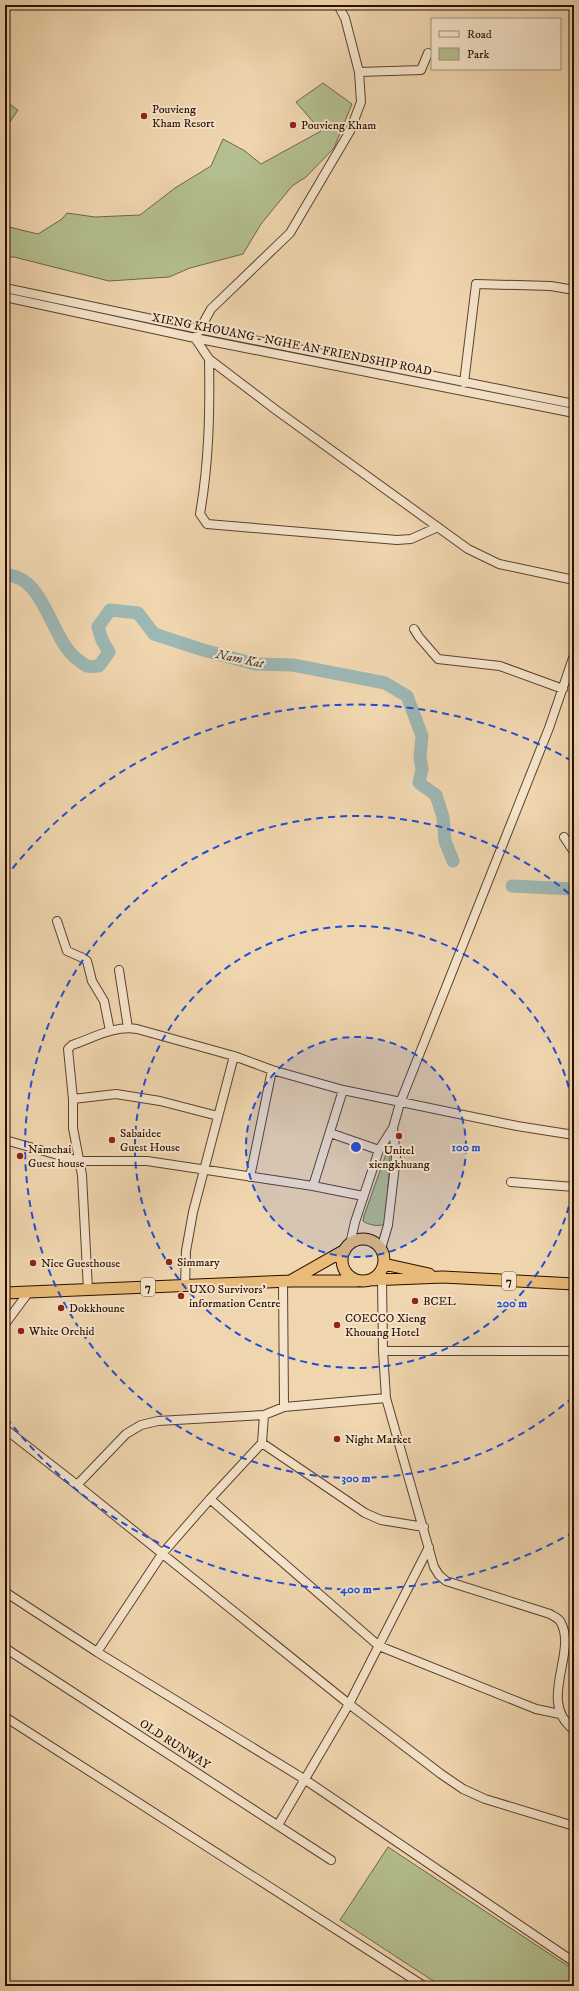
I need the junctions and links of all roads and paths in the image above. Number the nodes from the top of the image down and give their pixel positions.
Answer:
1 (338, 5) edge
2 (428, 53) dead end
3 (360, 72) junction
4 (5, 288) edge
5 (574, 290) edge
6 (5, 297) edge
7 (199, 329) junction
8 (195, 338) junction
9 (209, 359) junction
10 (464, 383) junction
11 (574, 404) edge
12 (574, 413) edge
13 (438, 527) junction
14 (574, 580) edge
15 (414, 629) dead end
16 (574, 655) edge
17 (563, 689) junction
18 (564, 838) dead end
19 (574, 852) edge
20 (57, 921) dead end
21 (119, 970) dead end
22 (128, 1028) junction
23 (110, 1031) junction
24 (234, 1056) junction
25 (272, 1070) junction
26 (343, 1090) junction
27 (73, 1100) junction
28 (400, 1103) junction
29 (218, 1116) junction
30 (393, 1128) junction
31 (330, 1133) junction
32 (574, 1135) edge
33 (5, 1140) edge
34 (379, 1150) junction
35 (79, 1160) junction
36 (205, 1170) junction
37 (250, 1177) junction
38 (511, 1182) dead end
39 (313, 1186) junction
40 (574, 1187) edge
41 (363, 1196) junction
42 (347, 1247) junction
43 (381, 1249) junction
44 (384, 1264) junction
45 (443, 1277) junction
46 (369, 1280) junction
47 (382, 1280) junction
48 (287, 1281) junction
49 (356, 1281) junction
50 (574, 1284) edge
51 (185, 1286) junction
52 (88, 1290) junction
53 (5, 1293) edge
54 (28, 1293) junction
55 (5, 1324) edge
56 (383, 1351) junction
57 (574, 1351) edge
58 (386, 1398) junction
59 (284, 1407) junction
60 (264, 1415) junction
61 (5, 1429) edge
62 (262, 1443) junction
63 (78, 1485) junction
64 (210, 1499) junction
65 (424, 1526) junction
66 (430, 1547) junction
67 (162, 1554) junction
68 (5, 1592) edge
69 (379, 1646) junction
70 (5, 1648) edge
71 (571, 1649) edge
72 (97, 1652) junction
73 (349, 1704) junction
74 (560, 1714) junction
75 (5, 1717) edge
76 (574, 1730) edge
77 (304, 1779) junction
78 (278, 1825) junction
79 (574, 1826) edge
80 (332, 1860) dead end
81 (574, 1962) edge
82 (424, 1986) edge

1 - 3 street
2 - 3 street
3 - 7 street
4 - 7 street, XIENG KHOUANG - NGHE AN FRIENDSHIP ROAD
5 - 10 street
6 - 8 street, XIENG KHOUANG - NGHE AN FRIENDSHIP ROAD
7 - 8 street
7 - 10 street, XIENG KHOUANG - NGHE AN FRIENDSHIP ROAD
8 - 9 street
8 - 12 street, XIENG KHOUANG - NGHE AN FRIENDSHIP ROAD
9 - 13 street
9 - 13 street
10 - 11 street, XIENG KHOUANG - NGHE AN FRIENDSHIP ROAD
13 - 14 street
15 - 17 street
16 - 17 street
17 - 28 street
18 - 19 street
20 - 23 street
21 - 22 street
22 - 23 street
22 - 24 street
23 - 27 street
24 - 25 street
24 - 29 street
25 - 26 street
25 - 37 street
26 - 28 street
26 - 31 street
27 - 29 street
27 - 35 street
28 - 30 street
28 - 32 street
29 - 36 street
30 - 34 street
30 - 43 street
31 - 34 street
31 - 39 street
33 - 35 street
34 - 41 street
35 - 36 street
35 - 52 street
36 - 37 street
36 - 51 street
37 - 39 street
38 - 40 street
39 - 41 street
41 - 42 street
42 - 43 highway, 7
42 - 48 highway, 7
42 - 49 highway
43 - 44 highway
44 - 45 highway, 7
44 - 46 highway
45 - 47 highway, 7
45 - 50 highway, 7
46 - 47 highway, 7
46 - 49 highway, 7
47 - 56 street
48 - 49 highway, 7
48 - 51 highway, 7
48 - 59 street
51 - 52 highway, 7
52 - 54 highway, 7
53 - 54 highway, 7
54 - 55 street
56 - 57 street
56 - 58 street
58 - 59 street
58 - 65 street
59 - 60 street
60 - 62 street
60 - 63 street
61 - 63 street
62 - 64 street
62 - 65 street
63 - 67 street
64 - 67 street
64 - 69 street
65 - 66 street
66 - 69 street
66 - 71 street
67 - 72 street
67 - 73 street
68 - 72 street
69 - 73 street
69 - 74 street
70 - 78 street, OLD RUNWAY
71 - 74 street
72 - 77 street
73 - 77 street
73 - 79 street
74 - 76 street
75 - 82 street
77 - 78 street
77 - 81 street
78 - 80 street, OLD RUNWAY

